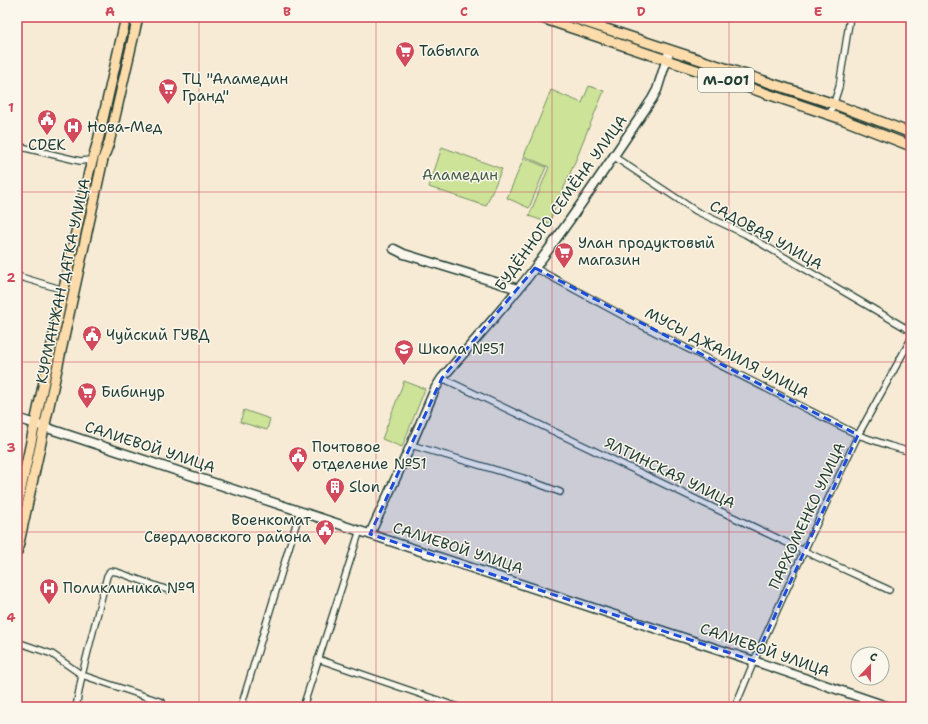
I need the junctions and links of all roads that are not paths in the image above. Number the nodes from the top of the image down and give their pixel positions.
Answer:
1 (126, 17) edge
2 (138, 17) edge
3 (539, 17) edge
4 (570, 17) edge
5 (850, 17) edge
6 (670, 50) junction
7 (666, 60) junction
8 (834, 104) junction
9 (830, 115) junction
10 (911, 134) edge
11 (17, 146) edge
12 (911, 146) edge
13 (613, 156) junction
14 (92, 160) junction
15 (394, 248) dead end
16 (535, 268) junction
17 (17, 276) edge
18 (518, 289) junction
19 (64, 290) junction
20 (911, 331) edge
21 (911, 339) edge
22 (442, 378) junction
23 (17, 418) edge
24 (35, 424) junction
25 (45, 428) junction
26 (858, 435) junction
27 (411, 445) junction
28 (911, 452) edge
29 (560, 492) dead end
30 (17, 508) edge
31 (300, 511) junction
32 (360, 530) junction
33 (370, 534) junction
34 (804, 550) junction
35 (17, 552) edge
36 (168, 590) dead end
37 (889, 590) dead end
38 (17, 642) edge
39 (318, 659) junction
40 (754, 661) junction
41 (82, 675) junction
42 (162, 702) dead end
43 (76, 707) edge
44 (241, 707) edge
45 (302, 707) edge
46 (458, 707) edge
47 (735, 707) edge
48 (889, 707) edge

1 - 14 main road, КУРМАНЖАН ДАТКА УЛИЦА
2 - 25 main road, КУРМАНЖАН ДАТКА УЛИЦА
3 - 7 main road, М-001
4 - 6 main road, М-001
5 - 8 street
6 - 7 main road, БУДЁННОГО СЕМЁНА УЛИЦА
6 - 8 main road, М-001
7 - 9 main road, М-001
7 - 13 main road, БУДЁННОГО СЕМЁНА УЛИЦА
8 - 9 street
8 - 10 main road, М-001
9 - 12 main road, М-001
11 - 14 street
13 - 16 main road, БУДЁННОГО СЕМЁНА УЛИЦА
13 - 20 street, САДОВАЯ УЛИЦА
14 - 19 main road, КУРМАНЖАН ДАТКА УЛИЦА
15 - 18 main road
16 - 18 main road, БУДЁННОГО СЕМЁНА УЛИЦА
16 - 26 street, МУСЫ ДЖАЛИЛЯ УЛИЦА
17 - 19 street
18 - 22 main road, БУДЁННОГО СЕМЁНА УЛИЦА
19 - 24 main road, КУРМАНЖАН ДАТКА УЛИЦА
21 - 26 street, ПАРХОМЕНКО УЛИЦА
22 - 27 main road, БУДЁННОГО СЕМЁНА УЛИЦА
22 - 34 street, ЯЛТИНСКАЯ УЛИЦА
23 - 24 main road, САЛИЕВОЙ УЛИЦА
24 - 25 main road, САЛИЕВОЙ УЛИЦА
24 - 30 main road, КУРМАНЖАН ДАТКА УЛИЦА
25 - 31 main road, САЛИЕВОЙ УЛИЦА
25 - 35 main road, КУРМАНЖАН ДАТКА УЛИЦА
26 - 28 street, МУСЫ ДЖАЛИЛЯ УЛИЦА
26 - 34 street, ПАРХОМЕНКО УЛИЦА
27 - 29 street
27 - 33 main road, БУДЁННОГО СЕМЁНА УЛИЦА
31 - 32 main road, САЛИЕВОЙ УЛИЦА
31 - 44 street
32 - 33 main road, САЛИЕВОЙ УЛИЦА
32 - 39 street
33 - 40 main road, САЛИЕВОЙ УЛИЦА
34 - 37 street, ЯЛТИНСКАЯ УЛИЦА
34 - 40 street, ПАРХОМЕНКО УЛИЦА
36 - 41 street
38 - 41 street
39 - 45 street
39 - 46 street
40 - 47 street, ПАРХОМЕНКО УЛИЦА
40 - 48 main road, САЛИЕВОЙ УЛИЦА
41 - 42 street
41 - 43 street

